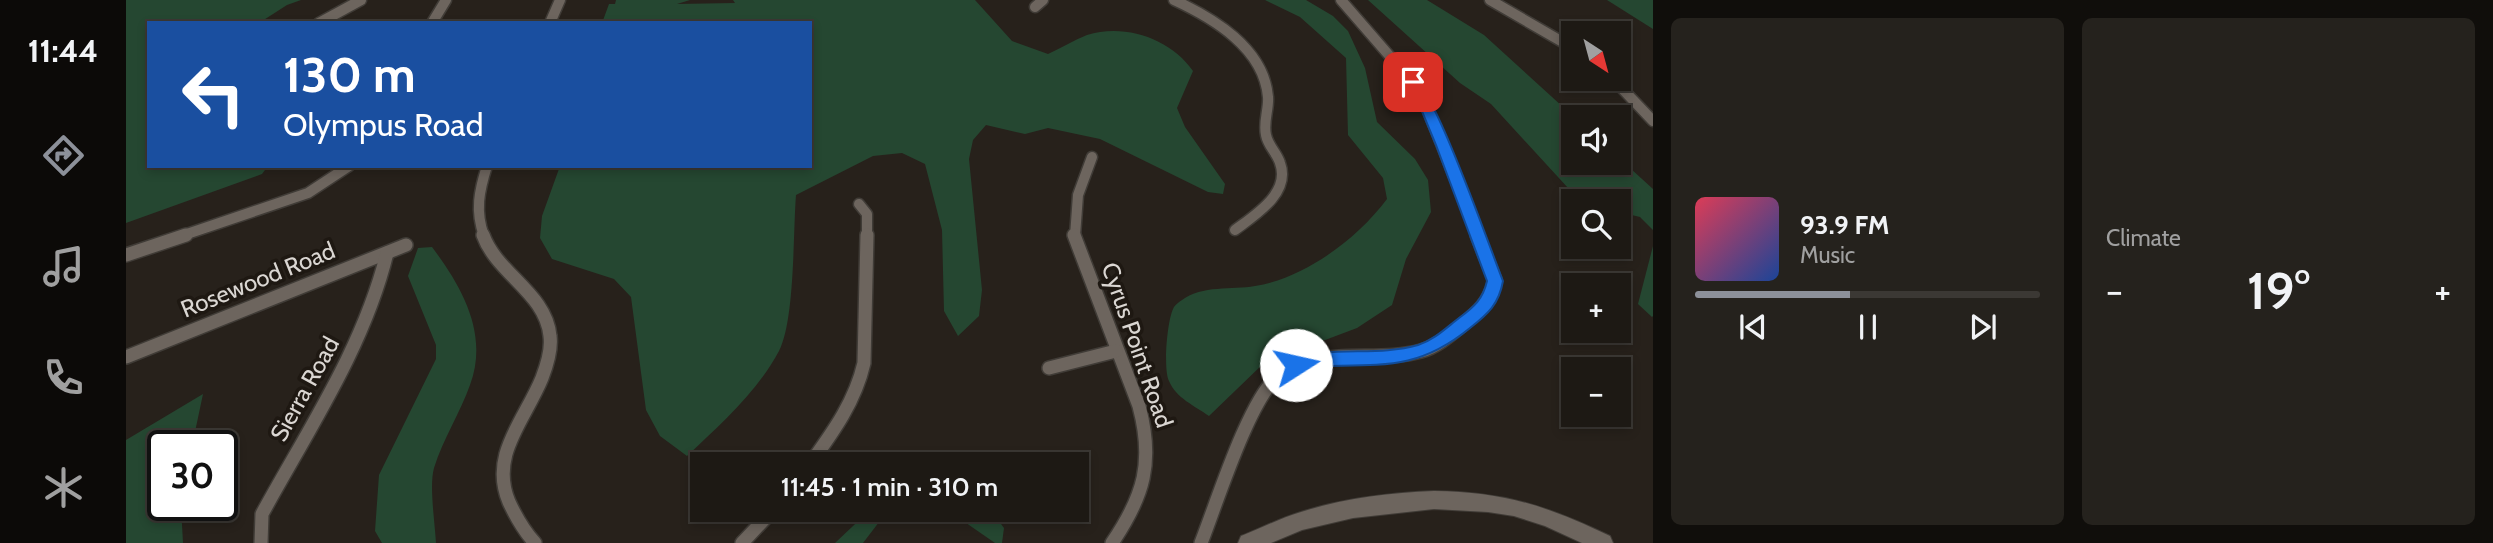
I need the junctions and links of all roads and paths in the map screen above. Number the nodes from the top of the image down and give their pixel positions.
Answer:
1 (361, 0) edge
2 (446, 0) edge
3 (560, 0) edge
4 (1174, 0) edge
5 (1341, 0) edge
6 (1490, 0) edge
7 (323, 21) edge
8 (433, 21) edge
9 (551, 21) edge
10 (1561, 41) edge
11 (1624, 91) edge
12 (1653, 121) edge
13 (1092, 158) dead end
14 (346, 168) edge
15 (486, 168) edge
16 (859, 204) dead end
17 (1235, 230) dead end
18 (406, 245) dead end
19 (387, 253) junction
20 (126, 255) edge
21 (1116, 351) junction
22 (126, 357) edge
23 (1049, 368) dead end
24 (819, 452) edge
25 (762, 522) edge
26 (261, 543) edge
27 (535, 543) edge
28 (742, 543) edge
29 (1112, 543) edge
30 (1201, 543) edge
31 (1248, 543) edge
32 (1603, 543) edge

1 - 7 street
2 - 8 street
3 - 9 street
4 - 17 street
5 - 30 street
6 - 10 street
11 - 12 street
13 - 21 street, Cyrus Point Road
14 - 20 street
15 - 27 street
16 - 24 street
18 - 19 street, Rosewood Road
19 - 22 street, Rosewood Road
19 - 26 street, Sierra Road
21 - 23 street
21 - 29 street, Cyrus Point Road
25 - 28 street
31 - 32 street

